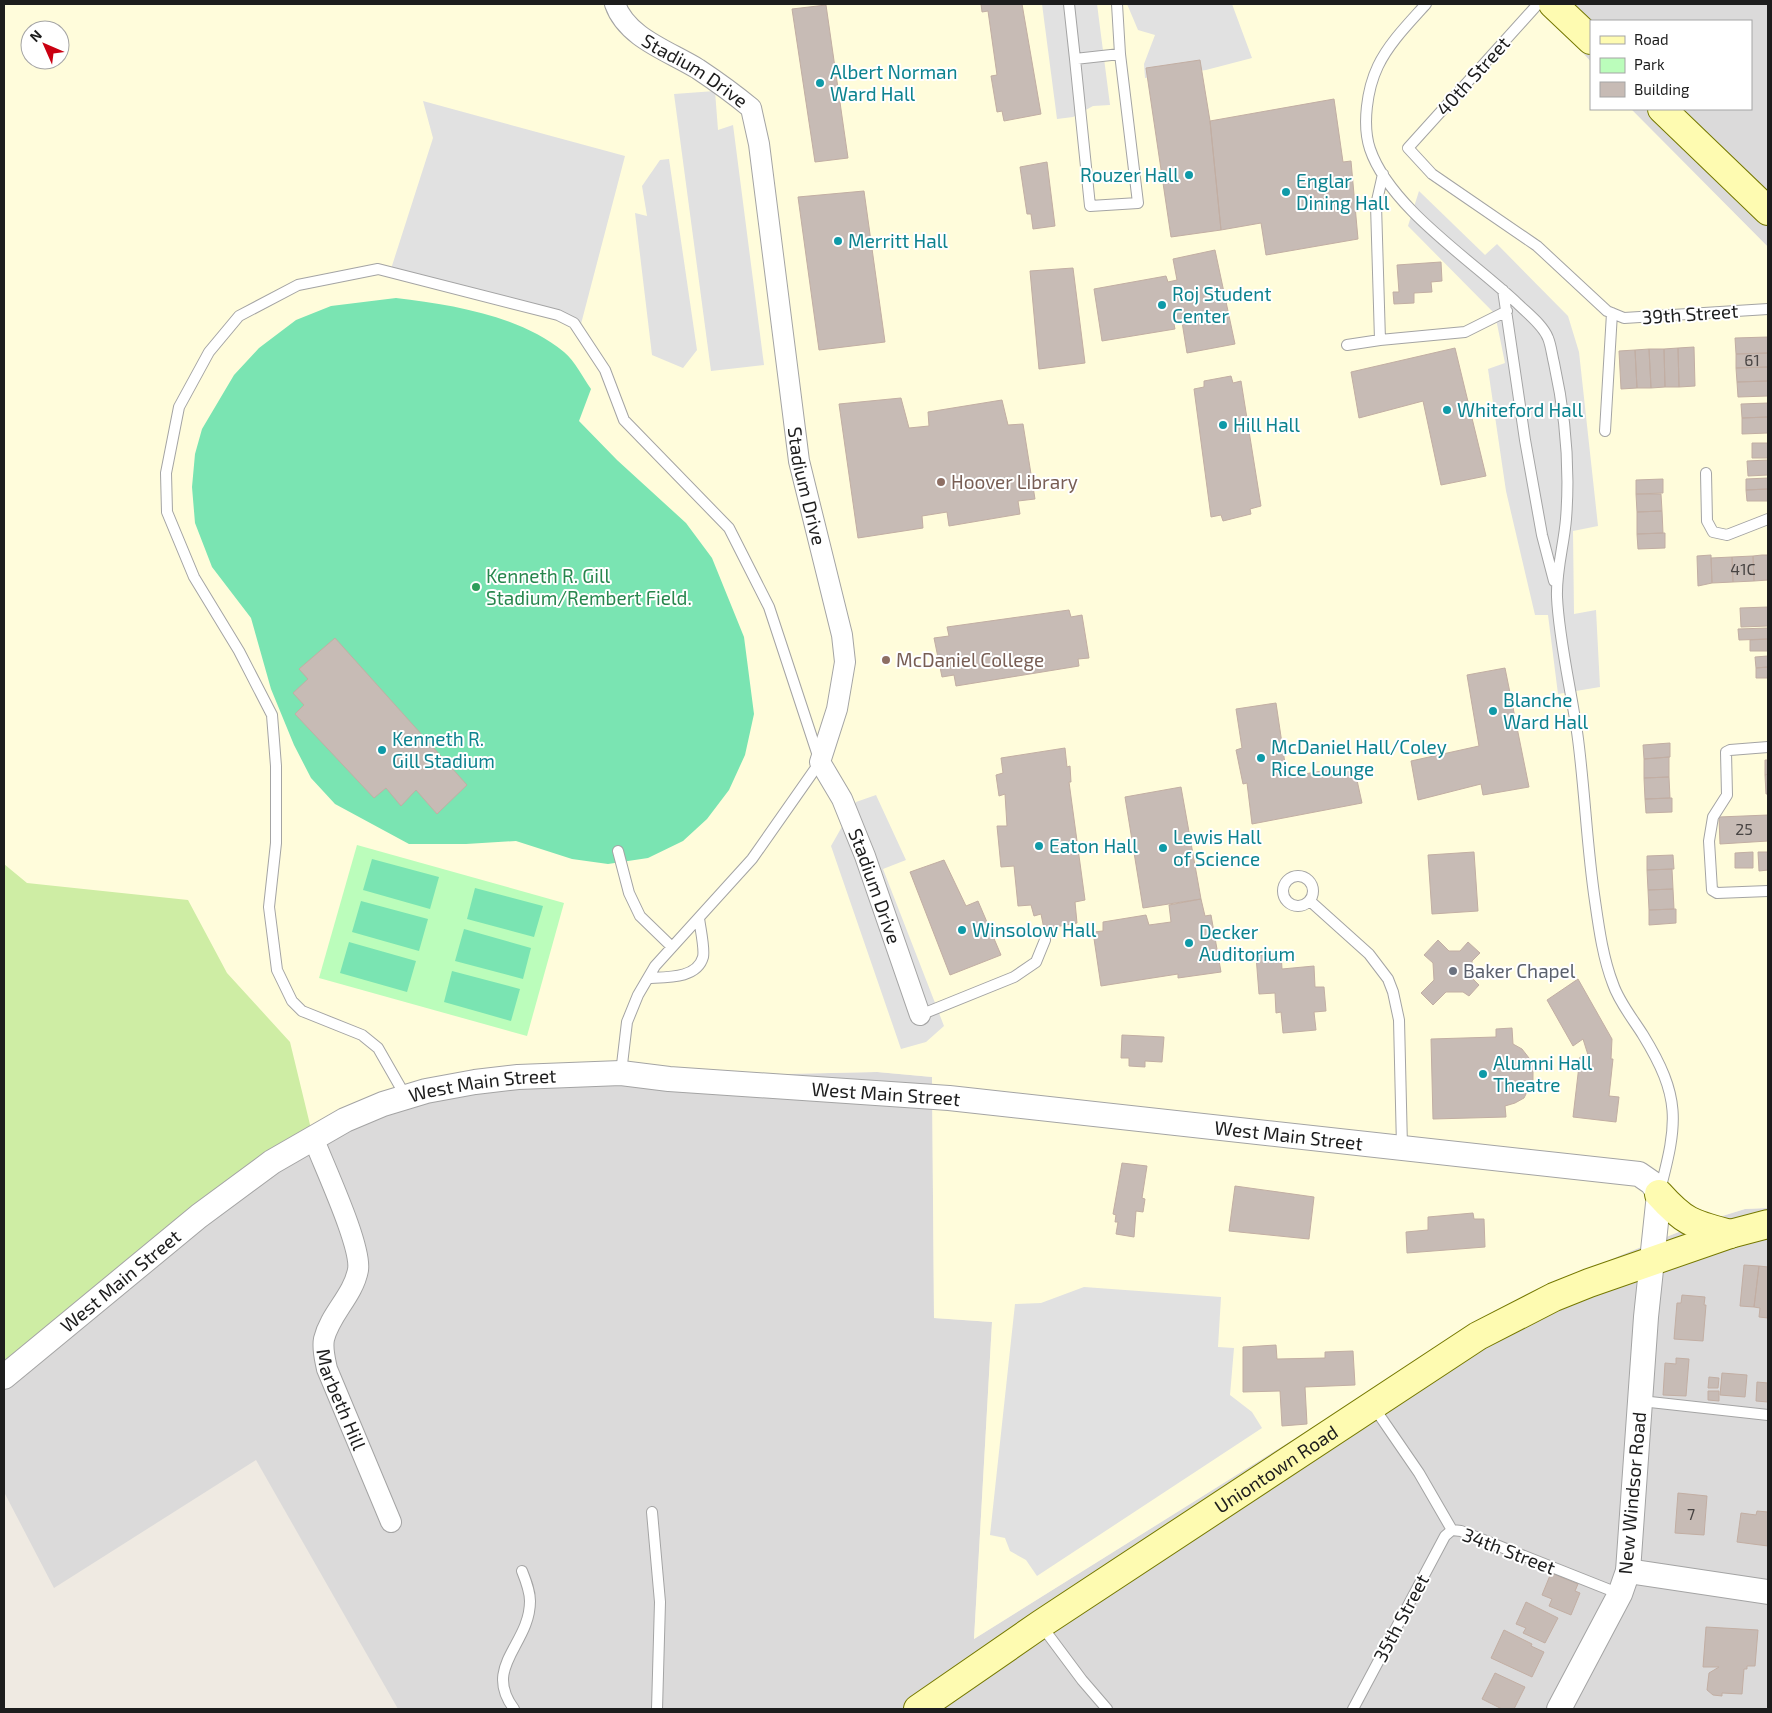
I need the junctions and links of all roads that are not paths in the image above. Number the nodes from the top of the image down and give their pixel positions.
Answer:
1 (615, 4) edge
2 (1069, 4) edge
3 (1117, 4) edge
4 (1426, 4) edge
5 (1538, 4) edge
6 (1553, 4) edge
7 (1590, 39) edge
8 (1120, 54) junction
9 (1075, 59) junction
10 (1663, 110) edge
11 (1383, 174) junction
12 (1768, 211) edge
13 (1503, 290) junction
14 (1768, 309) edge
15 (1507, 311) junction
16 (1612, 313) junction
17 (1380, 340) junction
18 (1348, 345) dead end
19 (1605, 431) dead end
20 (1706, 473) dead end
21 (1768, 519) edge
22 (1557, 594) junction
23 (1768, 747) edge
24 (820, 762) junction
25 (618, 851) dead end
26 (1768, 890) edge
27 (1310, 901) dead end
28 (699, 918) junction
29 (1045, 940) dead end
30 (672, 947) junction
31 (648, 978) junction
32 (920, 1015) joint
33 (621, 1073) junction
34 (406, 1097) junction
35 (313, 1137) junction
36 (1402, 1147) junction
37 (1659, 1194) junction
38 (1768, 1224) edge
39 (1730, 1234) junction
40 (1653, 1262) junction
41 (4, 1377) edge
42 (1641, 1401) junction
43 (1373, 1405) junction
44 (1768, 1415) edge
45 (652, 1512) dead end
46 (391, 1522) dead end
47 (1452, 1530) junction
48 (522, 1571) dead end
49 (1628, 1571) junction
50 (1768, 1592) edge
51 (1620, 1594) junction
52 (1041, 1624) junction
53 (514, 1709) edge
54 (657, 1709) edge
55 (918, 1709) edge
56 (1107, 1709) edge
57 (1353, 1709) edge
58 (1559, 1709) edge

1 - 24 street, Stadium Drive
2 - 9 lane
3 - 8 lane
4 - 11 lane
5 - 16 lane, 40th Street
6 - 7 main road
8 - 9 lane
8 - 9 lane
10 - 12 main road
11 - 13 lane
11 - 17 lane
13 - 15 lane
13 - 22 lane
14 - 16 lane, 39th Street
15 - 17 lane
15 - 22 lane
16 - 19 lane
17 - 18 lane
20 - 21 lane
22 - 37 lane
23 - 26 lane
24 - 28 lane
24 - 32 street, Stadium Drive
24 - 34 lane
25 - 30 lane
27 - 36 lane
28 - 30 lane
28 - 31 lane
29 - 32 lane
30 - 31 lane
31 - 33 lane
33 - 34 street, West Main Street
33 - 36 street, West Main Street
34 - 35 street, West Main Street
35 - 41 street, West Main Street
35 - 46 street, Marbeth Hill
36 - 37 street, West Main Street
37 - 39 main road
37 - 40 street
38 - 39 main road
39 - 40 main road
40 - 42 street, New Windsor Road
40 - 43 main road, Uniontown Road
42 - 44 lane
42 - 49 street, New Windsor Road
43 - 47 lane, 34th Street
43 - 52 main road, Uniontown Road
45 - 54 lane
47 - 51 lane, 34th Street
47 - 57 lane, 35th Street
48 - 53 lane
49 - 50 street
49 - 51 street, New Windsor Road
51 - 58 street, New Windsor Road
52 - 55 main road, Uniontown Road
52 - 56 lane

